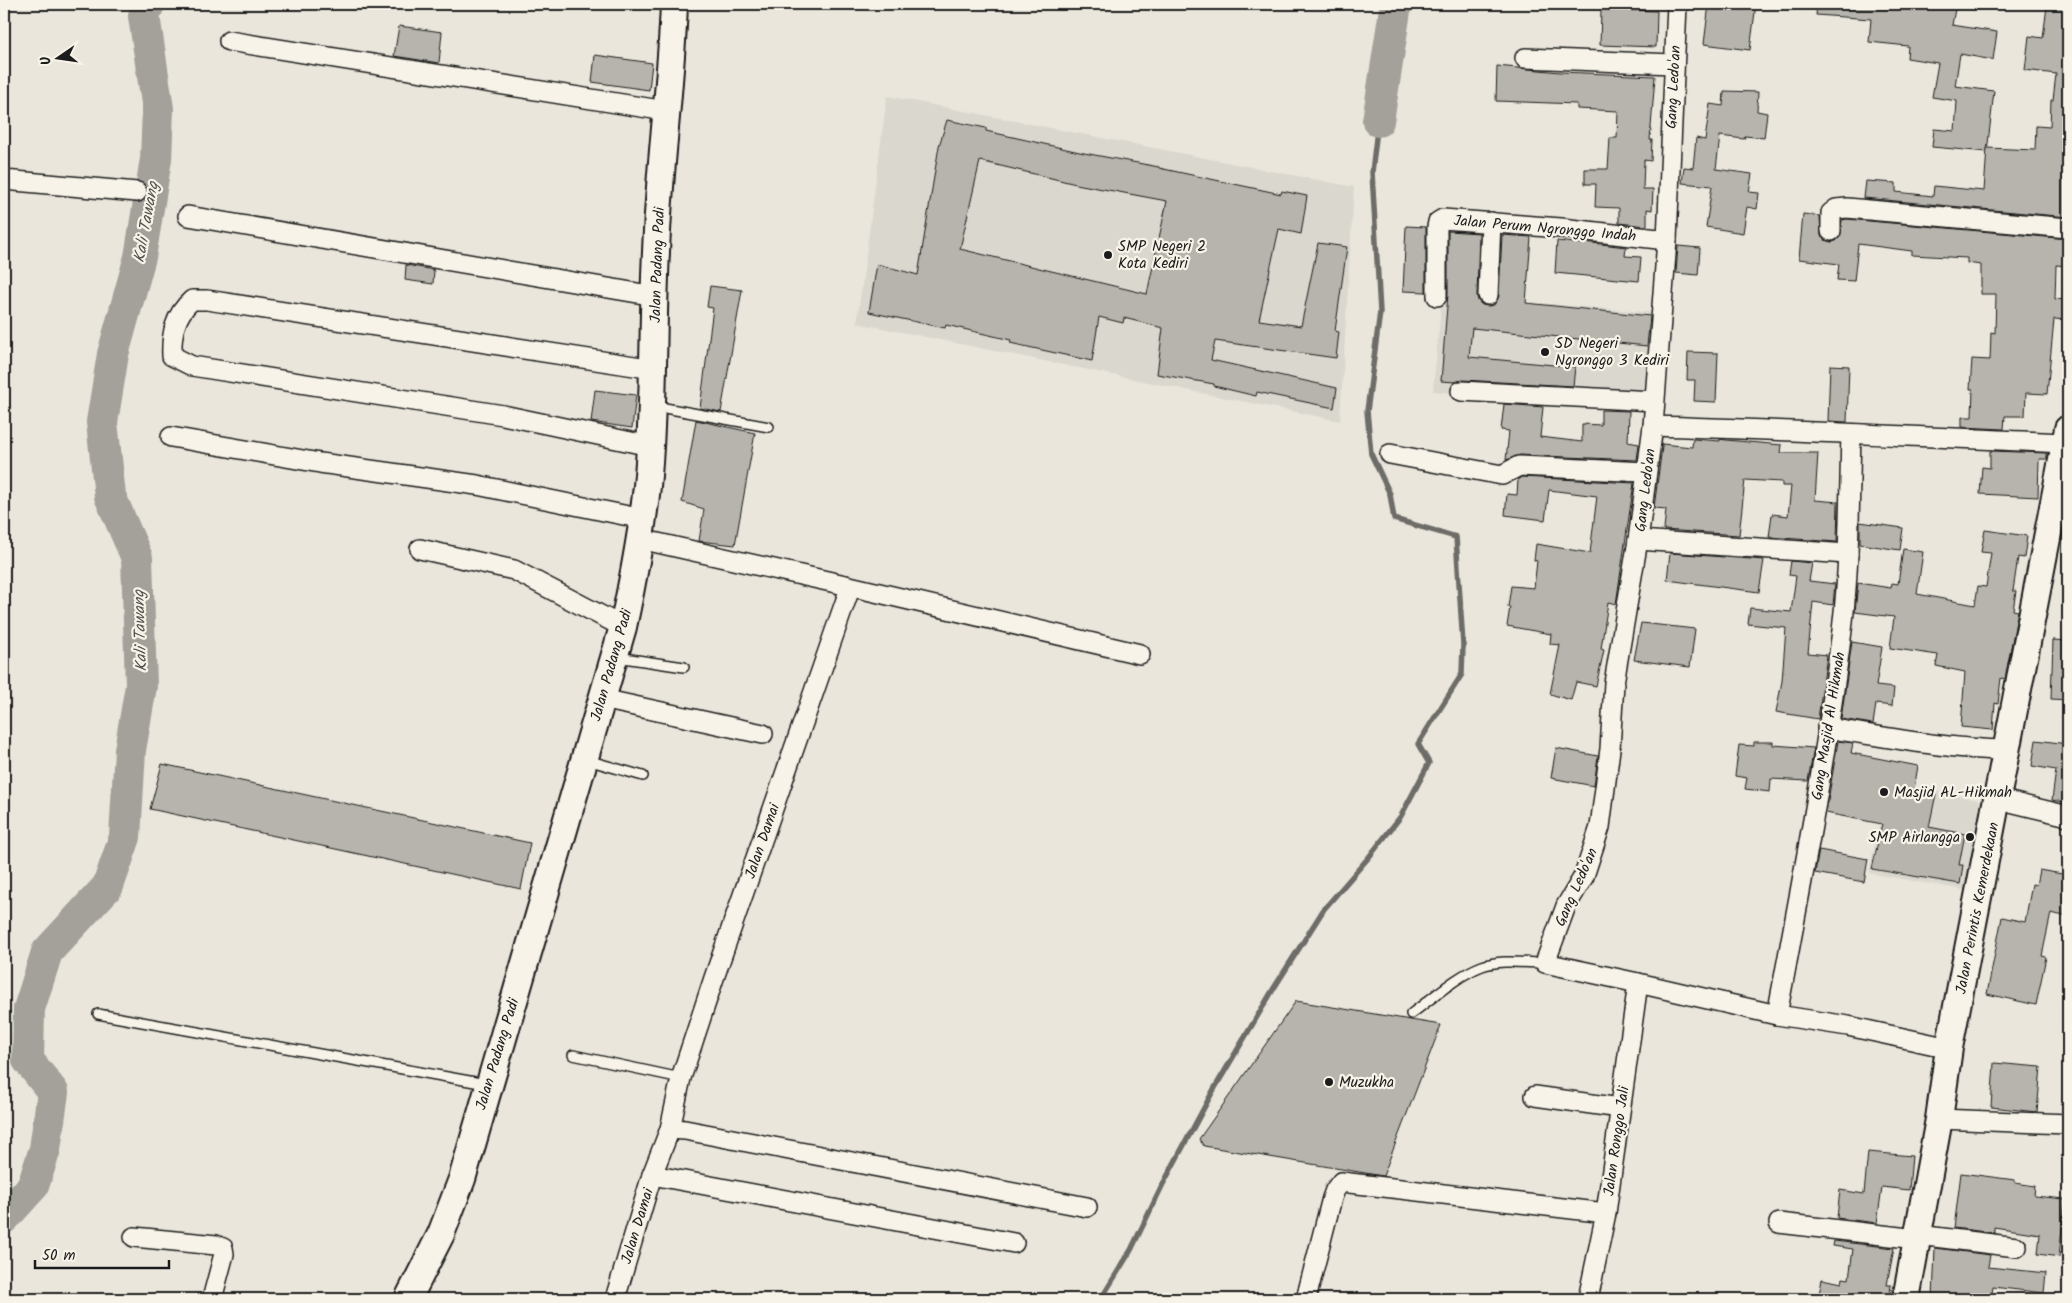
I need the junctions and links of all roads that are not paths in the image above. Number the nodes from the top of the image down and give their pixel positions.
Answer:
1 (674, 4) edge
2 (1677, 4) edge
3 (228, 41) dead end
4 (1525, 58) dead end
5 (1673, 64) junction
6 (666, 111) junction
7 (4, 180) edge
8 (137, 192) dead end
9 (188, 216) dead end
10 (1491, 222) junction
11 (2068, 228) edge
12 (1831, 231) dead end
13 (1667, 240) junction
14 (1488, 294) dead end
15 (655, 296) junction
16 (1436, 296) dead end
17 (654, 369) junction
18 (1461, 392) dead end
19 (1654, 400) junction
20 (652, 406) junction
21 (1654, 426) junction
22 (769, 428) dead end
23 (1851, 434) junction
24 (2067, 436) edge
25 (171, 437) dead end
26 (650, 446) junction
27 (1390, 454) dead end
28 (1646, 472) junction
29 (642, 529) junction
30 (1638, 540) junction
31 (420, 549) dead end
32 (1848, 554) junction
33 (845, 585) junction
34 (623, 627) junction
35 (1140, 654) dead end
36 (614, 657) junction
37 (684, 667) dead end
38 (602, 699) junction
39 (1827, 728) junction
40 (763, 734) dead end
41 (2005, 750) junction
42 (584, 760) junction
43 (643, 776) dead end
44 (1998, 798) junction
45 (2068, 816) edge
46 (1545, 964) junction
47 (1638, 983) junction
48 (98, 1014) dead end
49 (1411, 1014) dead end
50 (1777, 1015) junction
51 (1949, 1048) junction
52 (573, 1055) dead end
53 (681, 1078) junction
54 (488, 1084) junction
55 (1534, 1096) dead end
56 (1620, 1108) junction
57 (1939, 1119) junction
58 (2068, 1124) edge
59 (670, 1129) junction
60 (652, 1175) junction
61 (1087, 1207) dead end
62 (1606, 1213) junction
63 (1779, 1223) dead end
64 (134, 1237) dead end
65 (1918, 1237) junction
66 (1014, 1243) dead end
67 (2017, 1247) dead end
68 (212, 1299) edge
69 (408, 1299) edge
70 (615, 1299) edge
71 (1306, 1299) edge
72 (1588, 1299) edge
73 (1906, 1299) edge

1 - 6 main road, Jalan Padang Padi
2 - 5 street, Gang Ledo'an
3 - 6 street
4 - 5 street
5 - 13 street, Gang Ledo'an
6 - 15 main road, Jalan Padang Padi
7 - 8 street
9 - 15 street
10 - 13 street, Jalan Perum Ngronggo Indah
10 - 14 street
10 - 16 street, Jalan Perum Ngronggo Indah
11 - 12 street
13 - 19 street, Gang Ledo'an
15 - 17 main road, Jalan Padang Padi
17 - 20 main road, Jalan Padang Padi
17 - 26 street
18 - 19 street
19 - 21 street, Gang Ledo'an
20 - 22 lane
20 - 26 main road, Jalan Padang Padi
21 - 23 street
21 - 28 street, Gang Ledo'an
23 - 24 street
23 - 32 street, Gang Masjid Al Hikmah
24 - 41 main road, Jalan Perintis Kemerdekaan
25 - 29 street
26 - 29 main road, Jalan Padang Padi
27 - 28 street
28 - 30 street, Gang Ledo'an
29 - 33 street
29 - 34 main road, Jalan Padang Padi
30 - 32 street
30 - 46 street, Gang Ledo'an
31 - 34 street
32 - 39 street, Gang Masjid Al Hikmah
33 - 35 street
33 - 53 street, Jalan Damai
34 - 36 main road, Jalan Padang Padi
36 - 37 lane
36 - 38 main road, Jalan Padang Padi
38 - 40 street
38 - 42 main road, Jalan Padang Padi
39 - 41 street
39 - 50 street, Gang Masjid Al Hikmah
41 - 44 main road, Jalan Perintis Kemerdekaan
42 - 43 lane
42 - 54 main road, Jalan Padang Padi
44 - 45 street
44 - 51 main road, Jalan Perintis Kemerdekaan
46 - 47 street
46 - 49 lane
47 - 50 street
47 - 56 street, Jalan Ronggo Jali
48 - 54 lane
50 - 51 street
51 - 57 main road, Jalan Perintis Kemerdekaan
52 - 53 lane
53 - 59 street, Jalan Damai
54 - 69 main road, Jalan Padang Padi
55 - 56 street
56 - 62 street, Jalan Ronggo Jali
57 - 58 street
57 - 65 main road, Jalan Perintis Kemerdekaan
59 - 60 street, Jalan Damai
59 - 61 street
60 - 66 street
60 - 70 street, Jalan Damai
62 - 71 street
62 - 72 street, Jalan Ronggo Jali
63 - 65 street
64 - 68 street
65 - 67 street
65 - 73 main road, Jalan Perintis Kemerdekaan

